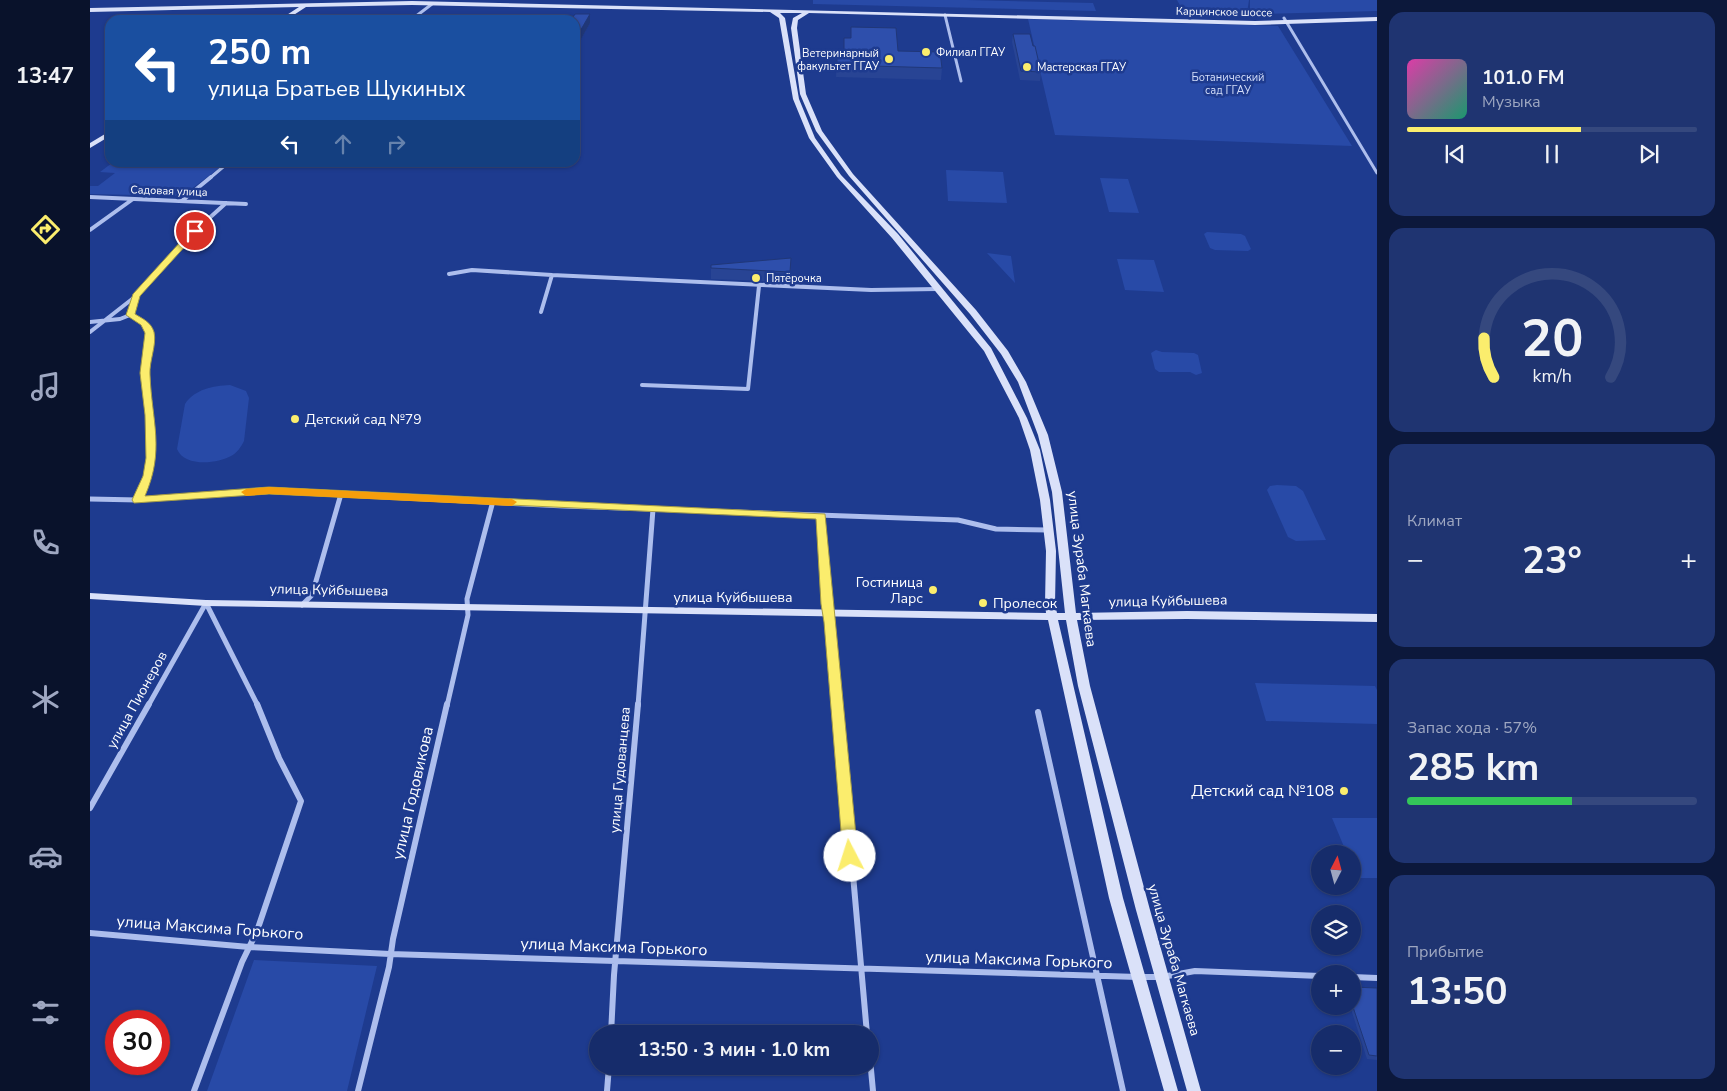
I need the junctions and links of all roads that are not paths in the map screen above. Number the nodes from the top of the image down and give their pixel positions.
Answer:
1 (435, 2) edge
2 (304, 5) junction
3 (783, 7) junction
4 (811, 9) junction
5 (90, 10) edge
6 (768, 10) junction
7 (794, 13) junction
8 (945, 14) junction
9 (1377, 14) edge
10 (289, 15) edge
11 (418, 15) edge
12 (782, 18) junction
13 (1377, 19) edge
14 (1286, 21) junction
15 (961, 81) dead end
16 (105, 136) edge
17 (90, 146) edge
18 (223, 167) edge
19 (1377, 173) edge
20 (850, 175) junction
21 (839, 176) junction
22 (90, 198) edge
23 (133, 198) junction
24 (183, 200) junction
25 (226, 203) junction
26 (246, 204) dead end
27 (90, 230) edge
28 (449, 274) dead end
29 (552, 275) junction
30 (759, 286) junction
31 (939, 289) junction
32 (136, 296) junction
33 (541, 312) dead end
34 (130, 315) junction
35 (90, 322) edge
36 (100, 322) junction
37 (90, 332) edge
38 (642, 384) dead end
39 (341, 494) junction
40 (90, 499) edge
41 (138, 500) junction
42 (492, 501) junction
43 (654, 509) junction
44 (822, 516) junction
45 (1048, 530) junction
46 (90, 596) edge
47 (206, 603) junction
48 (302, 605) junction
49 (469, 607) junction
50 (645, 611) junction
51 (829, 612) junction
52 (1052, 616) junction
53 (1071, 616) junction
54 (1377, 618) edge
55 (1038, 712) dead end
56 (90, 808) edge
57 (90, 933) edge
58 (249, 947) junction
59 (390, 954) junction
60 (616, 960) junction
61 (860, 970) junction
62 (1097, 975) junction
63 (1311, 976) edge
64 (1138, 977) junction
65 (1162, 977) junction
66 (1361, 977) edge
67 (1377, 978) edge
68 (612, 1025) edge
69 (866, 1025) edge
70 (608, 1075) edge
71 (872, 1075) edge
72 (194, 1091) edge
73 (358, 1091) edge
74 (607, 1091) edge
75 (874, 1091) edge
76 (1123, 1091) edge
77 (1171, 1091) edge
78 (1194, 1091) edge

1 - 2 main road, Карцинское шоссе
1 - 3 main road, Карцинское шоссе
1 - 6 main road, Карцинское шоссе
1 - 11 street
2 - 5 main road, Карцинское шоссе
2 - 10 main road
3 - 4 main road, Карцинское шоссе
3 - 7 main road
4 - 7 main road
4 - 8 main road, Карцинское шоссе
4 - 14 main road, Карцинское шоссе
6 - 7 main road, Карцинское шоссе
6 - 12 main road
7 - 12 main road
7 - 20 main road, улица Зураба Магкаева
8 - 14 main road, Карцинское шоссе
8 - 15 street
9 - 14 main road, Карцинское шоссе
12 - 21 main road, улица Зураба Магкаева
13 - 14 main road, Карцинское шоссе
14 - 19 street
16 - 17 main road
18 - 24 street
20 - 21 street
20 - 53 main road, улица Зураба Магкаева
21 - 31 main road, улица Зураба Магкаева
22 - 23 street, Садовая улица
23 - 24 street, Садовая улица
23 - 27 street
24 - 25 street, Садовая улица
25 - 26 street, Садовая улица
25 - 32 street
28 - 29 street
29 - 30 street
29 - 33 street
30 - 31 street
30 - 38 street
31 - 45 main road, улица Зураба Магкаева
32 - 34 street
32 - 36 street
34 - 36 street
34 - 41 street
35 - 36 street
36 - 37 street
39 - 41 street
39 - 42 street
39 - 48 street
40 - 41 street
42 - 43 street
42 - 49 street, улица Годовикова
43 - 44 street
43 - 50 street, улица Гудованцева
44 - 45 street
44 - 51 street
45 - 52 main road, улица Зураба Магкаева
46 - 47 main road, улица Куйбышева
47 - 48 main road, улица Куйбышева
47 - 56 street, улица Пионеров
47 - 58 street
48 - 49 main road, улица Куйбышева
49 - 50 main road, улица Куйбышева
49 - 59 street, улица Годовикова
50 - 51 main road, улица Куйбышева
50 - 60 street, улица Гудованцева
51 - 52 main road, улица Куйбышева
51 - 61 street
52 - 53 main road, улица Куйбышева
52 - 64 main road, улица Зураба Магкаева
53 - 54 main road, улица Куйбышева
53 - 65 main road, улица Зураба Магкаева
55 - 62 street
57 - 58 street, улица Максима Горького
58 - 59 street, улица Максима Горького
58 - 72 street
59 - 60 street, улица Максима Горького
59 - 73 street, улица Годовикова
60 - 61 street, улица Максима Горького
60 - 68 street, улица Гудованцева
61 - 62 street, улица Максима Горького
61 - 69 street
62 - 64 street, улица Максима Горького
62 - 76 street
63 - 65 street, улица Максима Горького
64 - 65 street, улица Максима Горького
64 - 77 main road, улица Зураба Магкаева
65 - 78 main road, улица Зураба Магкаева
66 - 67 street
70 - 74 street
71 - 75 street

